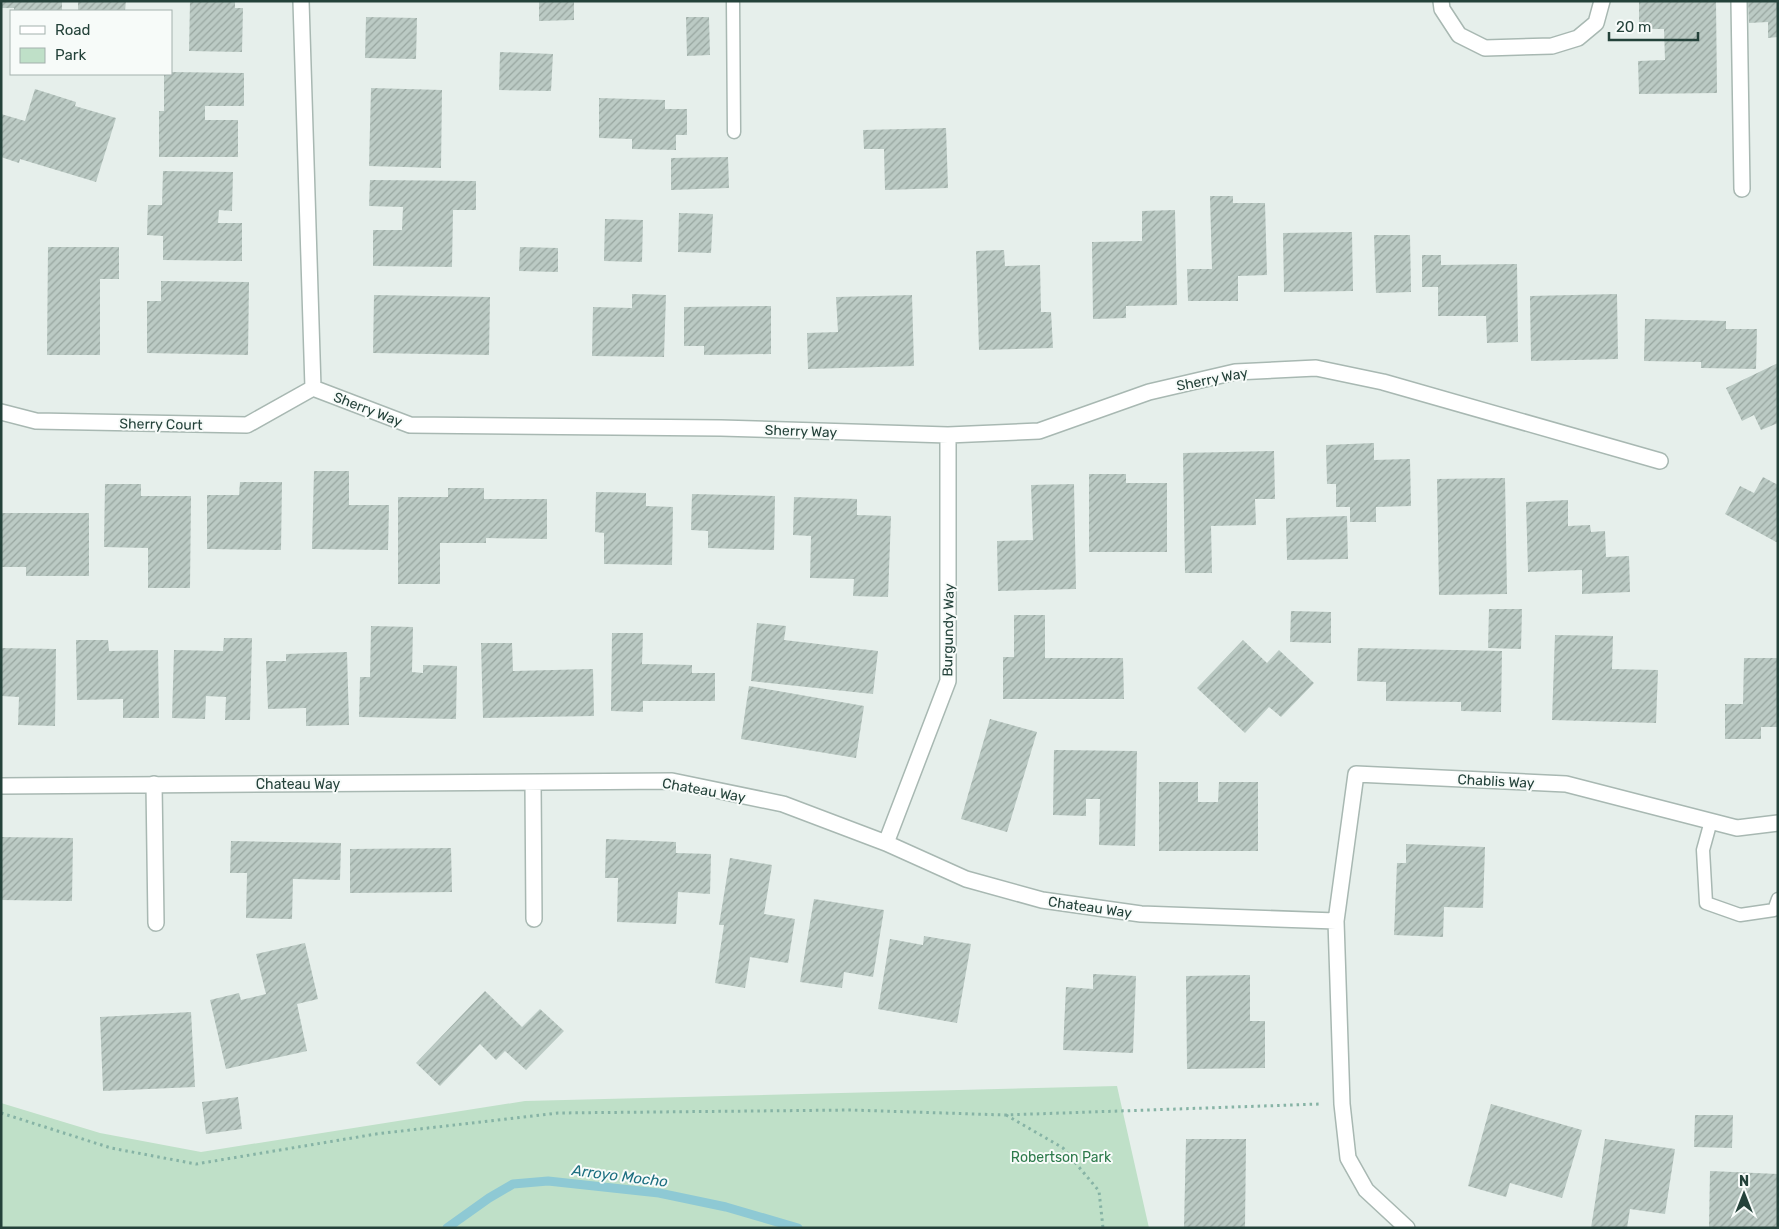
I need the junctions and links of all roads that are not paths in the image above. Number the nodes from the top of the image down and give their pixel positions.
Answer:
1 (301, 1) edge
2 (733, 1) edge
3 (1441, 1) edge
4 (1602, 1) edge
5 (1739, 1) edge
6 (734, 132) dead end
7 (1742, 189) dead end
8 (313, 388) junction
9 (1, 412) edge
10 (948, 435) junction
11 (1660, 461) dead end
12 (533, 783) junction
13 (154, 784) junction
14 (1, 786) edge
15 (1711, 821) junction
16 (1778, 823) edge
17 (886, 843) junction
18 (1778, 899) edge
19 (534, 919) dead end
20 (1336, 920) junction
21 (156, 924) dead end
22 (1407, 1228) edge

1 - 8 street
2 - 6 lane
3 - 4 street
5 - 7 street
8 - 9 street, Sherry Court
8 - 10 street, Sherry Way
10 - 11 street, Sherry Way
10 - 17 street, Burgundy Way
12 - 13 street, Chateau Way
12 - 17 street, Chateau Way
12 - 19 street
13 - 14 street, Chateau Way
13 - 21 street
15 - 16 street, Chablis Way
15 - 18 lane
15 - 20 street, Chablis Way
17 - 20 street, Chateau Way
20 - 22 street

